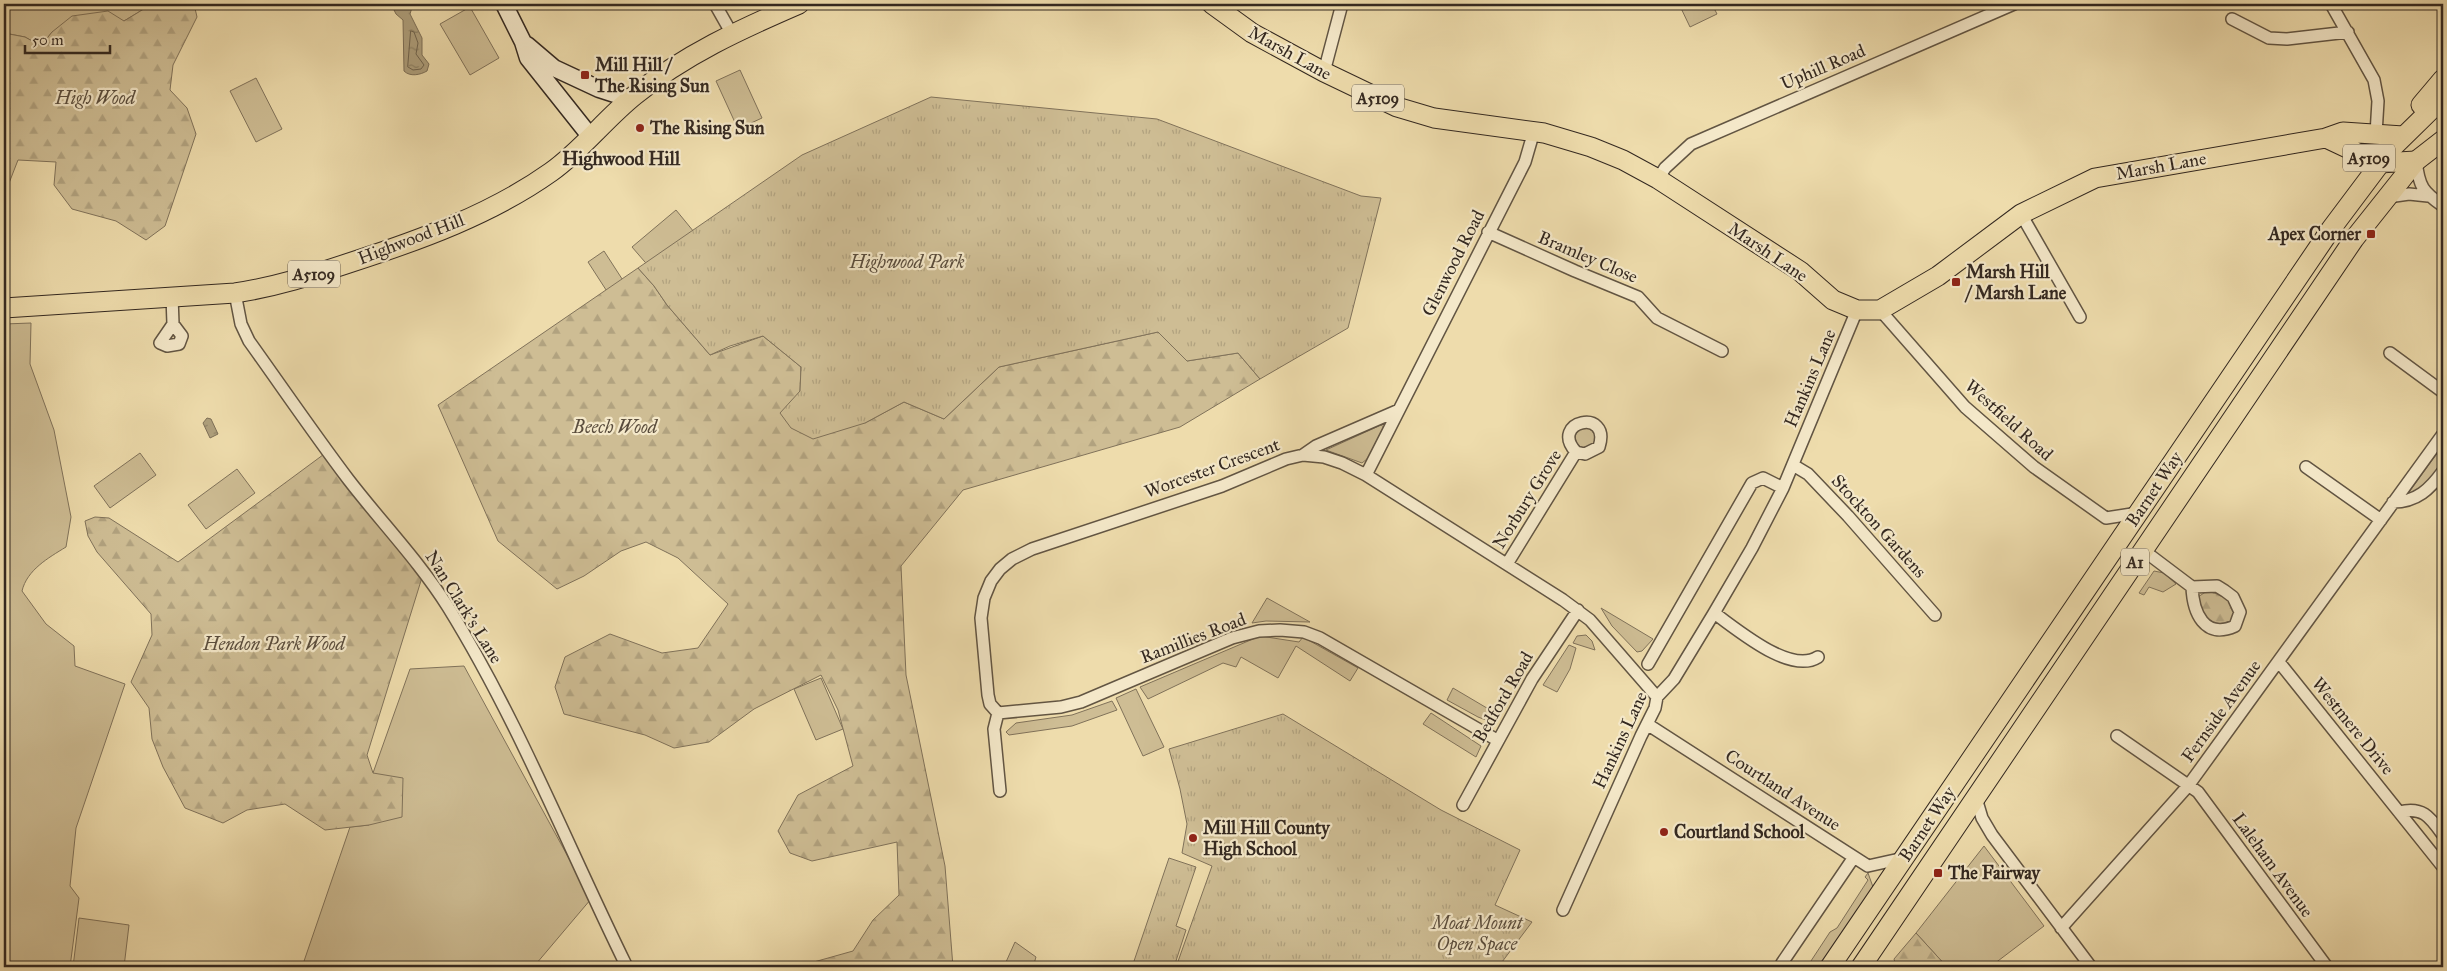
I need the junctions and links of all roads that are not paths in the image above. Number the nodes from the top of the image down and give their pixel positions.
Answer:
1 (504, 4) edge
2 (715, 4) edge
3 (800, 4) edge
4 (1212, 4) edge
5 (1342, 4) edge
6 (2014, 4) edge
7 (2331, 4) edge
8 (2232, 19) dead end
9 (2348, 32) junction
10 (732, 34) junction
11 (523, 42) junction
12 (1324, 72) junction
13 (2443, 79) edge
14 (599, 89) junction
15 (2443, 98) edge
16 (630, 99) junction
17 (613, 114) junction
18 (1534, 131) junction
19 (2376, 134) junction
20 (590, 136) junction
21 (2403, 136) junction
22 (2326, 138) junction
23 (2443, 140) edge
24 (2416, 161) junction
25 (2379, 163) junction
26 (1658, 179) junction
27 (2428, 196) junction
28 (2386, 198) junction
29 (2443, 206) edge
30 (2021, 214) junction
31 (1488, 232) junction
32 (235, 293) junction
33 (172, 296) junction
34 (4, 308) edge
35 (1857, 310) junction
36 (1880, 310) junction
37 (2080, 317) dead end
38 (173, 324) dead end
39 (1722, 351) dead end
40 (2390, 353) dead end
41 (2443, 392) edge
42 (1399, 410) junction
43 (2443, 434) edge
44 (1576, 452) dead end
45 (1304, 455) junction
46 (1793, 465) junction
47 (2306, 467) dead end
48 (2443, 471) edge
49 (1366, 475) junction
50 (1783, 488) junction
51 (2394, 502) junction
52 (2138, 513) junction
53 (2381, 520) junction
54 (2143, 550) junction
55 (1507, 564) junction
56 (2192, 587) junction
57 (1578, 610) junction
58 (1714, 613) junction
59 (1935, 615) dead end
60 (1818, 657) dead end
61 (2279, 662) junction
62 (1648, 664) dead end
63 (1657, 697) junction
64 (998, 713) junction
65 (1647, 724) junction
66 (2118, 736) dead end
67 (1498, 740) junction
68 (2188, 786) junction
69 (1000, 790) dead end
70 (1976, 798) junction
71 (1463, 805) dead end
72 (2399, 812) junction
73 (2443, 834) edge
74 (1854, 858) junction
75 (1904, 858) junction
76 (2443, 866) edge
77 (1563, 910) dead end
78 (2061, 928) junction
79 (1782, 963) dead end
80 (626, 964) dead end
81 (1830, 967) edge
82 (1861, 967) edge
83 (2091, 967) edge
84 (2327, 967) edge

1 - 11 main road
2 - 10 street
3 - 10 main road, A5109
4 - 12 main road, Marsh Lane / A5109
5 - 12 street
6 - 26 street, Uphill Road
7 - 9 street
8 - 9 street
9 - 19 street
10 - 16 main road, A5109
11 - 14 main road
11 - 20 main road
12 - 18 main road, Marsh Lane / A5109
13 - 21 main road, A1
14 - 16 main road
14 - 17 main road
15 - 21 main road, Barnet Way / A1
16 - 17 main road, A5109
17 - 20 main road, A5109
18 - 26 main road, Marsh Lane / A5109
18 - 31 street, Glenwood Road
19 - 21 main road, Marsh Lane / A5109
19 - 22 main road, Marsh Lane / A5109
20 - 32 main road, Highwood Hill / A5109
21 - 25 main road, Barnet Way / A1
22 - 25 main road, A5109
22 - 30 main road, Marsh Lane / A5109
23 - 24 main road, Barnet Way / A1
24 - 25 main road, A5109
24 - 27 street
24 - 28 main road, Barnet Way / A1
25 - 52 main road, Barnet Way / A1
26 - 35 main road, Marsh Lane / A5109
27 - 28 street
27 - 29 street
28 - 54 main road, Barnet Way / A1
30 - 36 main road, Marsh Lane / A5109
30 - 37 street
31 - 39 street, Bramley Close
31 - 42 street, Glenwood Road
32 - 33 main road, Highwood Hill / A5109
32 - 80 street, Nan Clark's Lane
33 - 34 main road, Highwood Hill / A5109
33 - 38 street
35 - 36 main road, Marsh Lane / A5109
35 - 46 street, Hankins Lane
36 - 52 street, Westfield Road
40 - 41 street
42 - 45 street
42 - 49 street, Glenwood Road
43 - 51 street, Fernside Avenue
44 - 55 street, Norbury Grove
45 - 49 street, Worcester Crescent
45 - 64 street, Worcester Crescent
46 - 50 street, Hankins Lane
46 - 59 street, Stockton Gardens
47 - 53 street
48 - 51 street
49 - 55 street, Worcester Crescent
50 - 58 street, Hankins Lane
50 - 62 street
51 - 53 street, Fernside Avenue
52 - 75 main road, Barnet Way / A1
53 - 61 street, Fernside Avenue
54 - 56 street
54 - 70 main road, Barnet Way / A1
55 - 57 street, Worcester Crescent
56 - 56 street
57 - 63 street, Worcester Crescent
57 - 67 street, Bedford Road
58 - 60 street
58 - 63 street, Hankins Lane
61 - 68 street, Fernside Avenue
61 - 72 street, Westmere Drive
63 - 65 street, Hankins Lane
64 - 67 street, Ramillies Road
64 - 69 street
65 - 74 street, Courtland Avenue
65 - 77 street, Hankins Lane
66 - 68 street, Laleham Avenue
67 - 71 street, Bedford Road
68 - 78 street, Fernside Avenue
68 - 84 street, Laleham Avenue
70 - 78 street
70 - 82 main road, Barnet Way / A1
72 - 73 street
72 - 76 street, Westmere Drive
74 - 75 street, Courtland Avenue
74 - 79 street
75 - 81 main road, Barnet Way / A1
78 - 83 street

